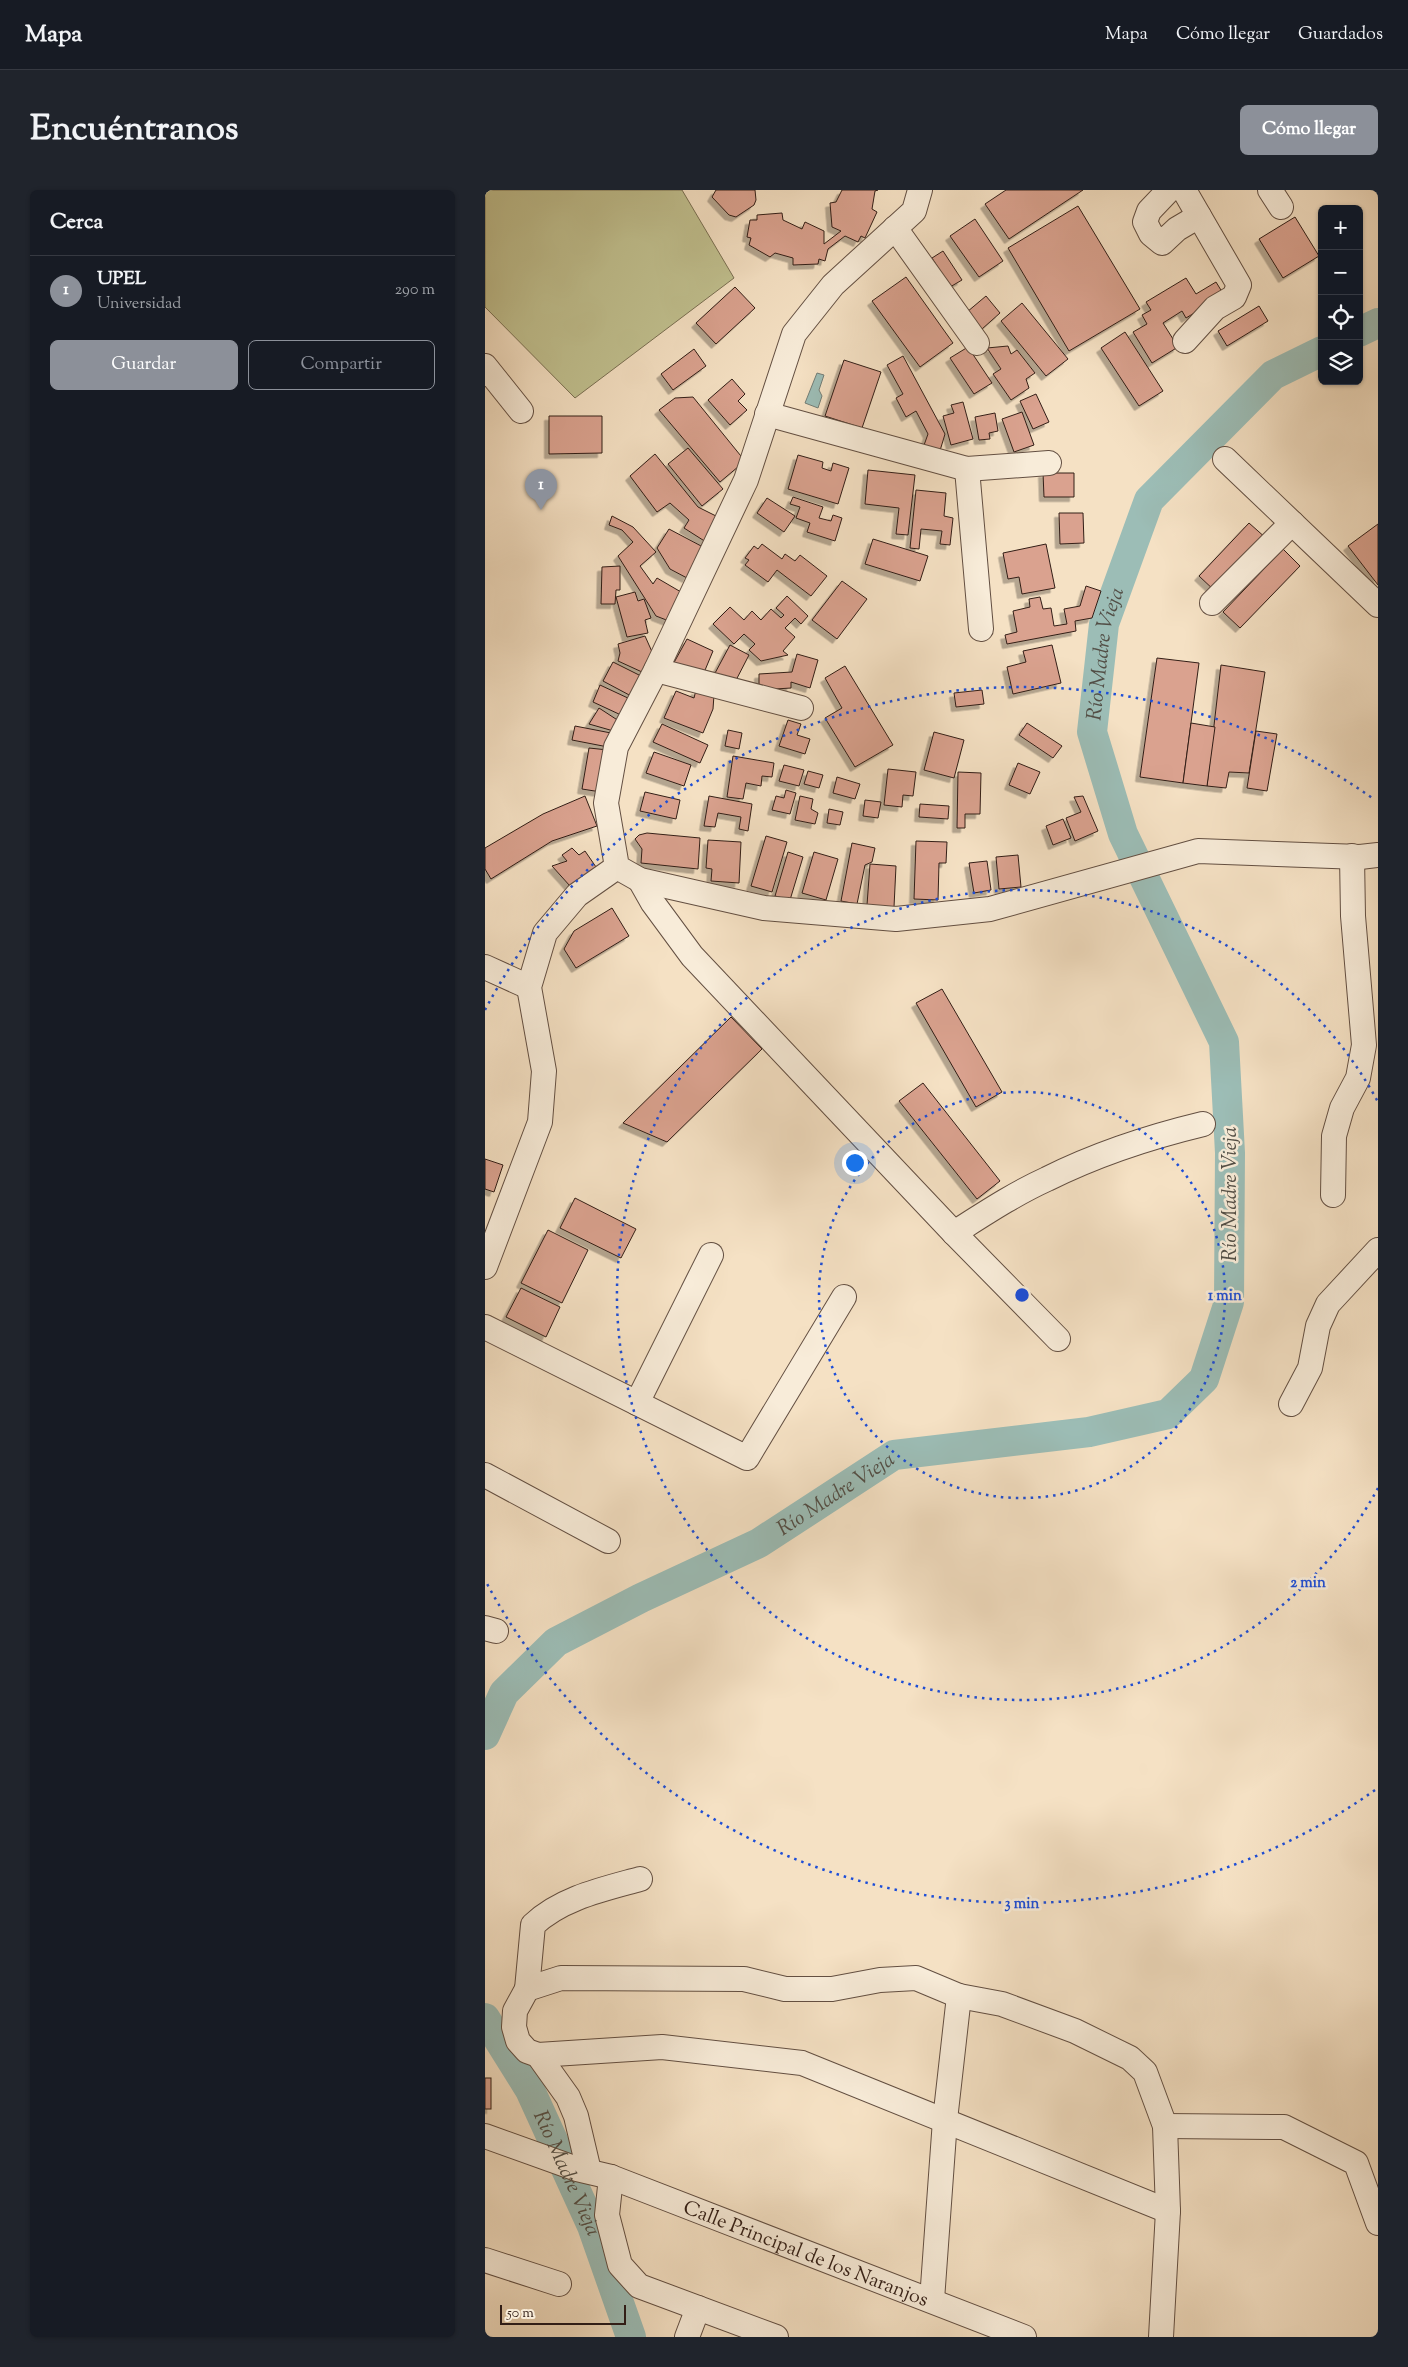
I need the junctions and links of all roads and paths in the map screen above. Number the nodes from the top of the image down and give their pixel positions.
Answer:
1 (920, 190) edge
2 (1169, 190) edge
3 (1184, 190) edge
4 (1199, 216) junction
5 (895, 228) junction
6 (1185, 341) dead end
7 (977, 343) dead end
8 (485, 366) edge
9 (521, 411) dead end
10 (767, 414) junction
11 (1225, 459) dead end
12 (1049, 463) dead end
13 (967, 469) junction
14 (1292, 523) junction
15 (1212, 603) dead end
16 (1378, 605) edge
17 (981, 629) dead end
18 (656, 670) junction
19 (801, 708) dead end
20 (1378, 855) edge
21 (1352, 856) junction
22 (617, 867) junction
23 (640, 880) junction
24 (485, 967) edge
25 (529, 988) junction
26 (1203, 1124) dead end
27 (1333, 1195) dead end
28 (953, 1233) junction
29 (1378, 1250) edge
30 (711, 1255) dead end
31 (485, 1266) edge
32 (844, 1297) dead end
33 (485, 1327) edge
34 (1057, 1339) dead end
35 (637, 1403) junction
36 (1291, 1404) dead end
37 (485, 1475) edge
38 (608, 1541) dead end
39 (640, 1879) dead end
40 (527, 1989) junction
41 (959, 1996) junction
42 (538, 2056) junction
43 (945, 2120) junction
44 (1165, 2126) junction
45 (485, 2136) edge
46 (592, 2172) junction
47 (1168, 2211) junction
48 (1378, 2223) edge
49 (485, 2260) edge
50 (559, 2284) dead end
51 (932, 2300) junction
52 (698, 2308) junction
53 (687, 2337) edge
54 (776, 2337) edge
55 (1024, 2337) edge
56 (1161, 2337) edge

1 - 5 street
2 - 4 street
3 - 4 street
4 - 6 street
5 - 7 street
5 - 10 street
8 - 9 street
10 - 13 street
10 - 18 street
11 - 14 street
12 - 13 street
13 - 17 street
14 - 15 street
14 - 16 street
18 - 19 street
18 - 22 street
20 - 21 street
21 - 23 street
21 - 27 street
22 - 23 street
22 - 25 street
23 - 28 street
24 - 25 street
25 - 31 street
26 - 28 street
28 - 34 street
29 - 36 street
30 - 35 street
32 - 35 street
33 - 35 street
37 - 38 street
39 - 40 street
40 - 41 street
40 - 42 street
41 - 43 street
41 - 44 street
42 - 43 street
42 - 46 street
43 - 47 street
43 - 51 street
44 - 47 street
44 - 48 street
45 - 46 street, Calle Principal de los Naranjos
46 - 51 street, Calle Principal de los Naranjos
46 - 52 street
47 - 56 street
49 - 50 street
51 - 55 street, Calle Principal de los Naranjos
52 - 53 street
52 - 54 street

